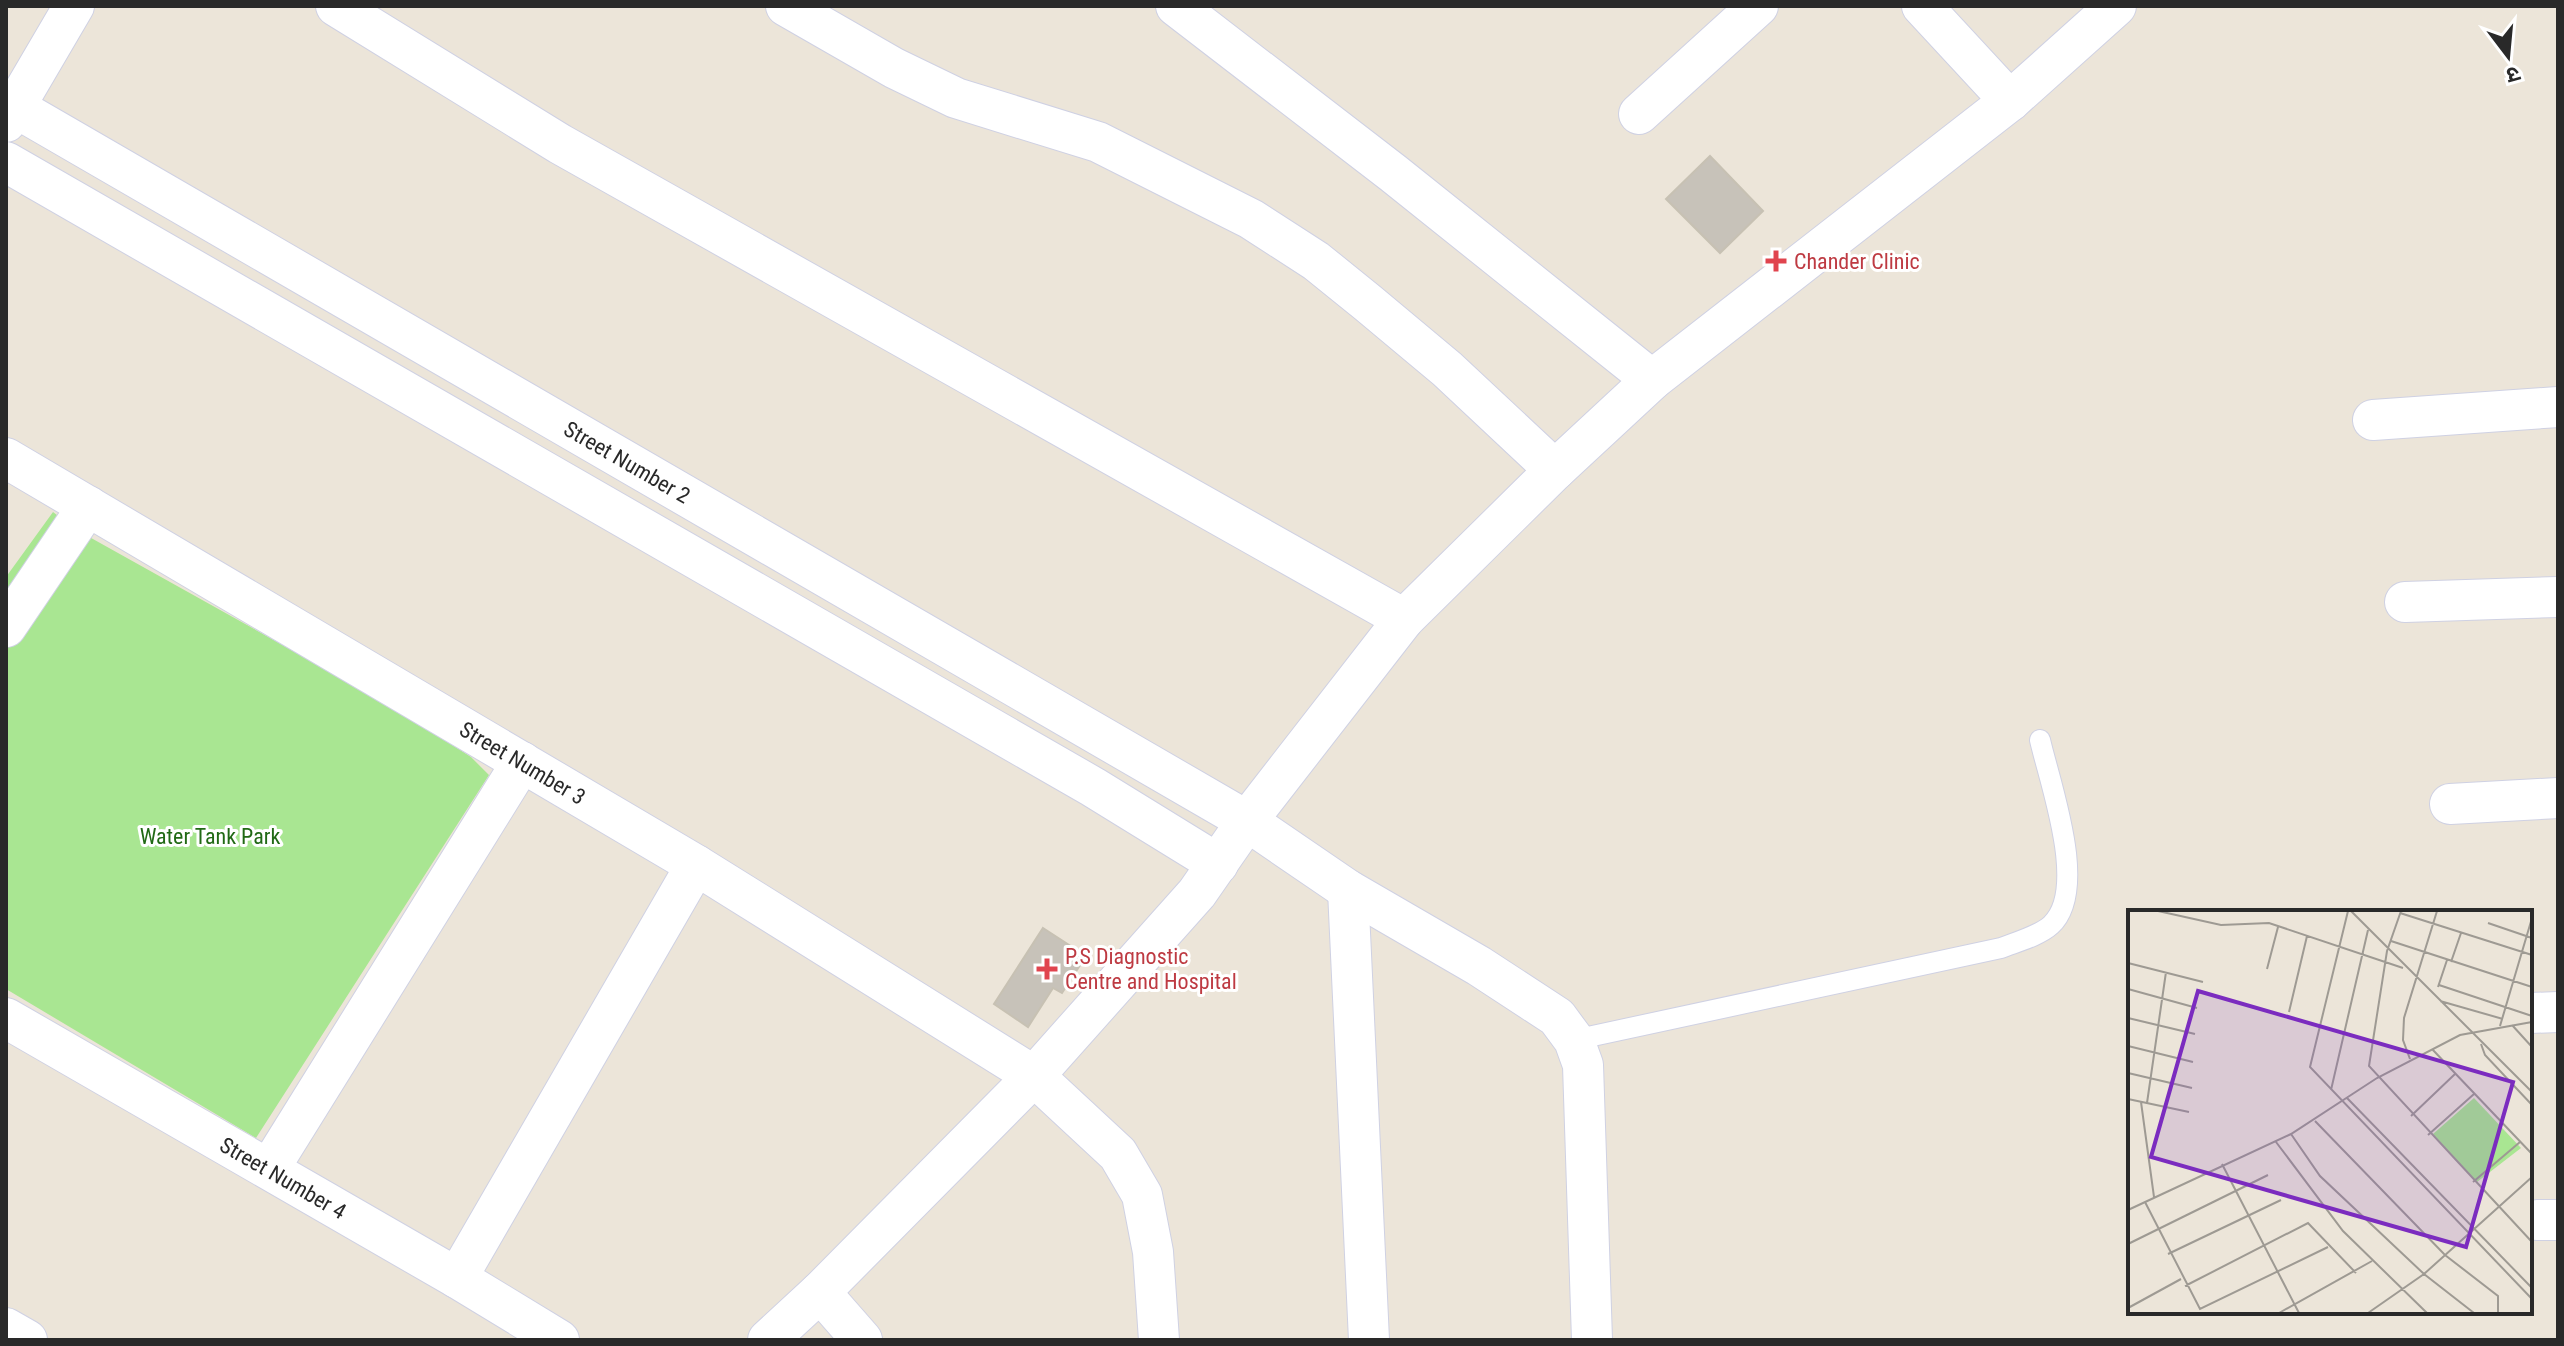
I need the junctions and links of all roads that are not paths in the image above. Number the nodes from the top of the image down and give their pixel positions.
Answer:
1 (74, 6) edge
2 (336, 6) edge
3 (786, 6) edge
4 (1176, 6) edge
5 (1758, 6) edge
6 (1922, 6) edge
7 (2116, 6) edge
8 (2010, 101) junction
9 (9, 110) edge
10 (1639, 114) dead end
11 (6, 162) edge
12 (1652, 380) junction
13 (2558, 407) edge
14 (2373, 420) dead end
15 (6, 458) edge
16 (1555, 470) junction
17 (88, 506) junction
18 (2558, 597) edge
19 (2405, 602) dead end
20 (1404, 619) junction
21 (6, 627) edge
22 (2040, 740) dead end
23 (522, 762) junction
24 (2558, 798) edge
25 (2450, 804) dead end
26 (1247, 821) junction
27 (1218, 864) junction
28 (696, 865) junction
29 (1348, 890) junction
30 (2558, 1012) edge
31 (2532, 1013) edge
32 (6, 1018) edge
33 (1574, 1040) junction
34 (1034, 1076) junction
35 (269, 1169) junction
36 (457, 1278) junction
37 (820, 1292) junction
38 (6, 1328) edge
39 (27, 1340) edge
40 (559, 1340) edge
41 (768, 1340) edge
42 (862, 1340) edge
43 (1159, 1340) edge
44 (1369, 1340) edge
45 (1592, 1340) edge

1 - 9 street
2 - 20 street
3 - 16 street
4 - 12 street
5 - 10 street
6 - 8 street
7 - 8 street
8 - 12 street
9 - 26 street, Street Number 2
11 - 27 street
12 - 16 street
13 - 14 street
15 - 17 street, Street Number 3
16 - 20 street
17 - 21 street
17 - 23 street, Street Number 3
18 - 19 street
20 - 26 street
22 - 33 lane
23 - 28 street, Street Number 3
23 - 35 street
24 - 25 street
26 - 27 street
26 - 29 street, Street Number 2
27 - 34 street
28 - 34 street, Street Number 3
28 - 36 street
29 - 33 street, Street Number 2
29 - 44 street
30 - 31 street
32 - 35 street, Street Number 4
33 - 45 street
34 - 37 street
34 - 43 street, Street Number 3
35 - 36 street, Street Number 4
36 - 40 street, Street Number 4
37 - 41 street
37 - 42 street
38 - 39 street

